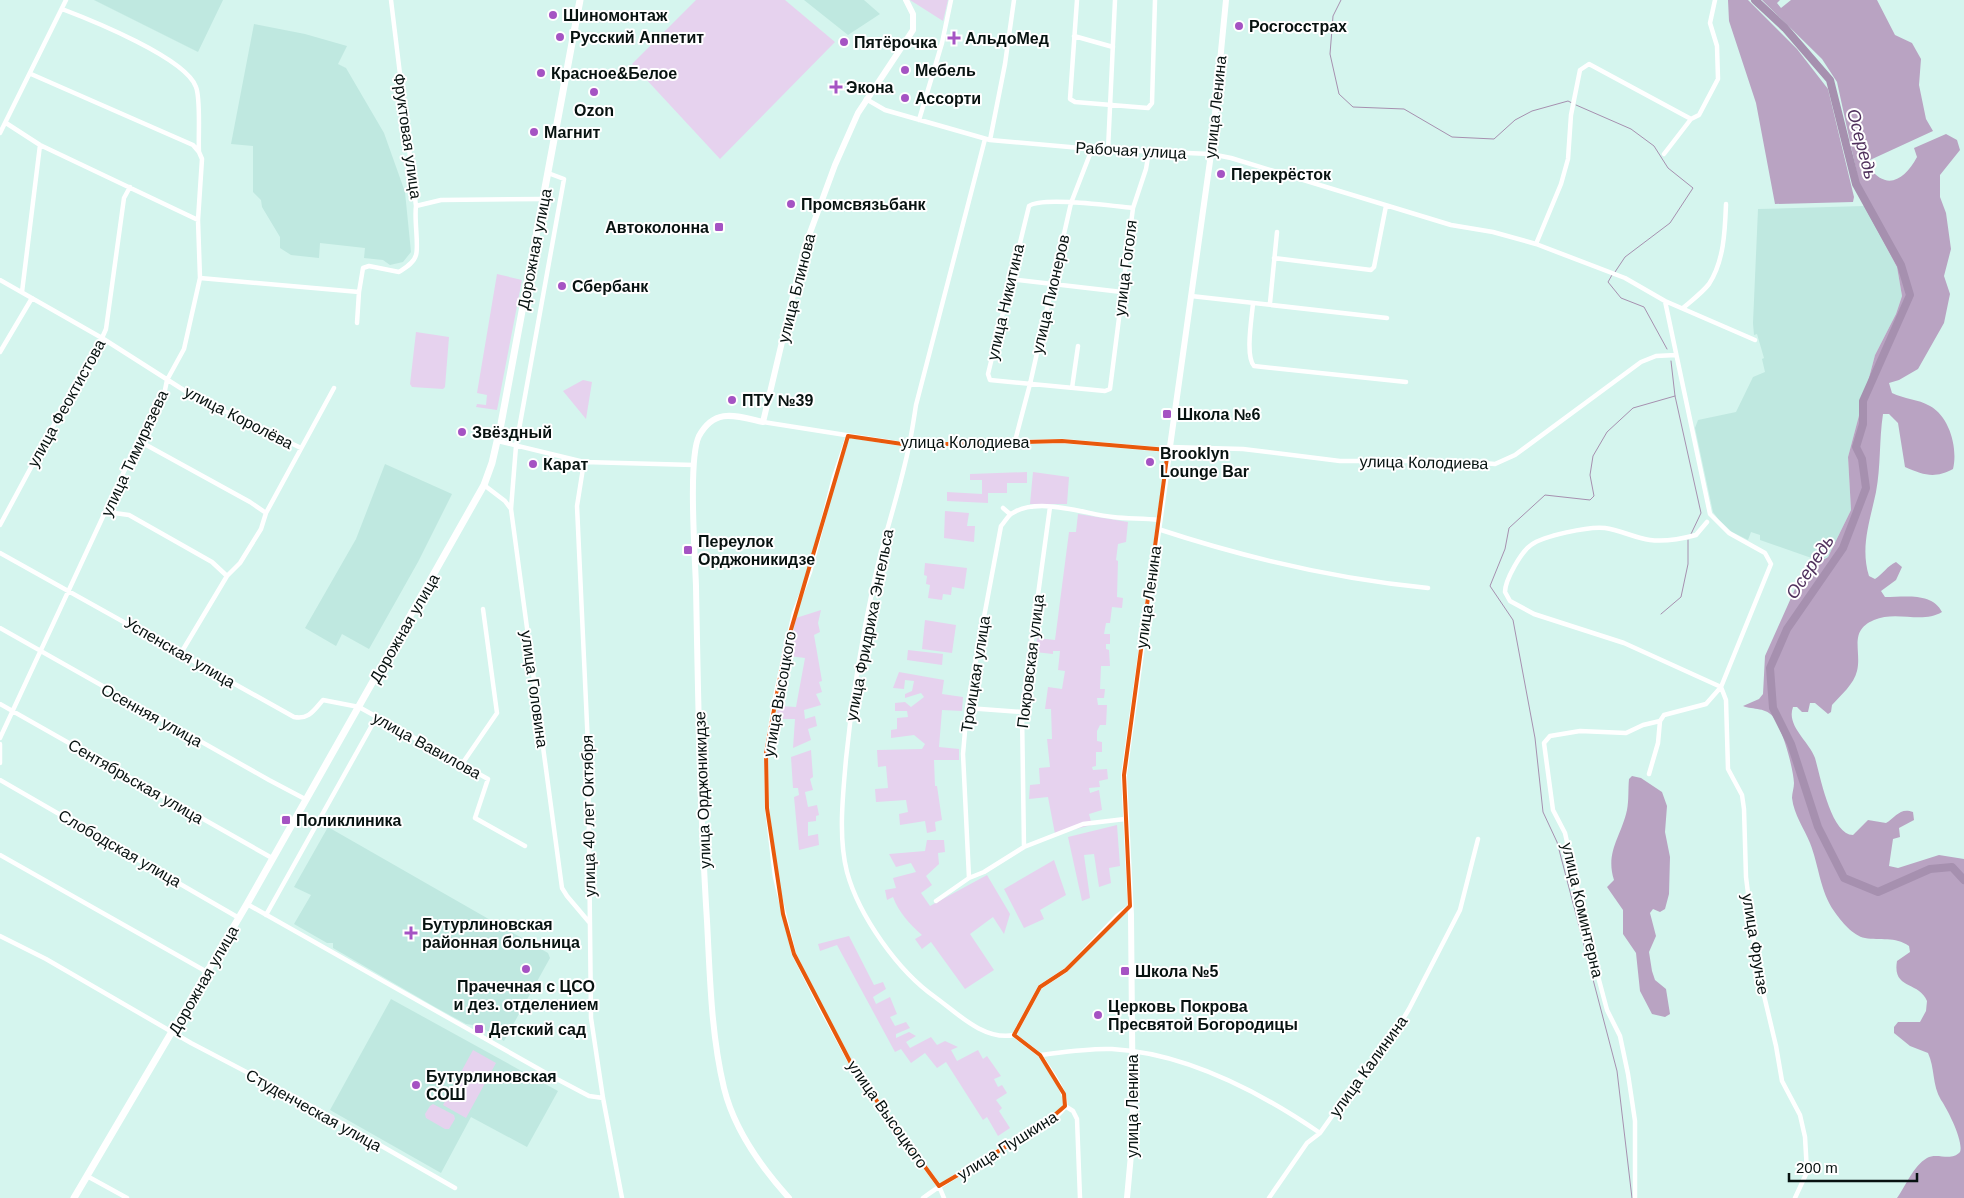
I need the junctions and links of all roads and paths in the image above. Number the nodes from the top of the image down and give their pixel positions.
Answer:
1 (66, 0) edge
2 (391, 0) edge
3 (580, 0) edge
4 (906, 0) edge
5 (951, 0) edge
6 (1014, 0) edge
7 (1077, 0) edge
8 (1115, 0) edge
9 (1155, 0) edge
10 (1226, 0) edge
11 (1715, 0) edge
12 (62, 9) junction
13 (1074, 36) junction
14 (1113, 47) junction
15 (31, 74) junction
16 (866, 99) junction
17 (1111, 105) junction
18 (1691, 119) junction
19 (919, 120) junction
20 (6, 123) junction
21 (0, 133) edge
22 (988, 139) junction
23 (40, 145) junction
24 (1092, 149) junction
25 (1108, 150) junction
26 (1149, 151) junction
27 (199, 152) junction
28 (1211, 154) junction
29 (1664, 154) dead end
30 (548, 173) junction
31 (130, 187) junction
32 (544, 199) junction
33 (1071, 202) junction
34 (1726, 204) dead end
35 (416, 206) junction
36 (1386, 206) junction
37 (1133, 208) junction
38 (198, 220) junction
39 (1277, 232) dead end
40 (1536, 244) junction
41 (1274, 258) junction
42 (200, 278) junction
43 (1010, 279) junction
44 (0, 280) edge
45 (1053, 285) junction
46 (22, 292) junction
47 (359, 292) junction
48 (1122, 292) junction
49 (1190, 296) junction
50 (32, 298) junction
51 (1665, 301) junction
52 (1253, 303) junction
53 (1270, 303) junction
54 (1683, 308) junction
55 (1387, 318) dead end
56 (357, 323) dead end
57 (102, 338) junction
58 (1755, 340) dead end
59 (1078, 346) dead end
60 (0, 352) edge
61 (1676, 355) junction
62 (167, 380) junction
63 (1406, 382) dead end
64 (1030, 384) junction
65 (1111, 387) joint
66 (334, 388) dead end
67 (1072, 388) junction
68 (763, 422) junction
69 (848, 436) junction
70 (140, 441) junction
71 (498, 441) junction
72 (1015, 441) junction
73 (909, 445) junction
74 (516, 446) junction
75 (301, 448) junction
76 (1169, 448) junction
77 (584, 462) junction
78 (694, 465) junction
79 (484, 486) junction
80 (1050, 507) junction
81 (1003, 508) dead end
82 (511, 509) junction
83 (107, 512) junction
84 (266, 514) junction
85 (1010, 514) junction
86 (1159, 520) junction
87 (1707, 522) dead end
88 (0, 525) edge
89 (1158, 529) junction
90 (0, 553) edge
91 (227, 576) junction
92 (1428, 588) dead end
93 (70, 590) junction
94 (483, 609) dead end
95 (0, 628) edge
96 (41, 652) junction
97 (181, 653) junction
98 (1721, 687) junction
99 (0, 704) edge
100 (359, 707) junction
101 (967, 708) junction
102 (13, 711) junction
103 (1022, 712) junction
104 (376, 718) junction
105 (1660, 721) junction
106 (0, 738) edge
107 (0, 744) edge
108 (0, 763) edge
109 (462, 764) junction
110 (1649, 774) dead end
111 (0, 780) edge
112 (306, 799) junction
113 (1125, 819) junction
114 (1478, 839) dead end
115 (525, 846) dead end
116 (1024, 847) junction
117 (0, 856) edge
118 (272, 858) junction
119 (969, 878) junction
120 (936, 901) dead end
121 (247, 904) junction
122 (1130, 906) junction
123 (266, 915) junction
124 (239, 918) junction
125 (589, 922) junction
126 (0, 936) edge
127 (207, 972) junction
128 (173, 1032) junction
129 (1014, 1035) junction
130 (1132, 1051) junction
131 (1040, 1055) junction
132 (603, 1098) junction
133 (1065, 1106) junction
134 (1320, 1133) junction
135 (87, 1176) junction
136 (939, 1186) junction
137 (455, 1188) dead end
138 (74, 1198) edge
139 (127, 1198) edge
140 (622, 1198) edge
141 (789, 1198) edge
142 (923, 1198) edge
143 (944, 1198) edge
144 (1080, 1198) edge
145 (1127, 1198) edge
146 (1269, 1198) edge
147 (1635, 1198) edge
148 (1796, 1198) edge

1 - 12 street
2 - 35 street, Фруктовая улица
3 - 30 main road, Дорожная улица
4 - 16 main road, улица Блинова
5 - 19 street
6 - 22 street, улица Фридриха Энгельса
7 - 13 street
8 - 14 street
9 - 17 street
10 - 28 main road, улица Ленина
11 - 18 street
12 - 15 street
12 - 27 street, улица Тимирязева
13 - 14 street
13 - 17 street
14 - 17 street
15 - 20 street
15 - 27 street
16 - 19 street, Рабочая улица
16 - 68 main road, улица Блинова
17 - 25 street
18 - 29 street
18 - 40 street
19 - 22 street, Рабочая улица
20 - 21 street
20 - 23 street
22 - 24 street, Рабочая улица
22 - 73 street, улица Фридриха Энгельса
23 - 31 street
23 - 46 street
24 - 25 street, Рабочая улица
24 - 33 street, улица Пионеров
25 - 26 street, Рабочая улица
26 - 28 street, Рабочая улица
26 - 37 street, улица Гоголя
27 - 38 street, улица Тимирязева
28 - 36 street, Рабочая улица
28 - 49 main road, улица Ленина
30 - 32 main road, Дорожная улица
30 - 74 street, улица Головина
31 - 38 street
31 - 57 street, улица Феоктистова
32 - 35 street, Фруктовая улица
32 - 71 main road, Дорожная улица
33 - 37 street, улица Никитина
33 - 43 street, улица Никитина
33 - 45 street, улица Пионеров
34 - 54 street
35 - 47 street
36 - 40 street, Рабочая улица
36 - 41 street
37 - 48 street, улица Гоголя
38 - 42 street, улица Тимирязева
39 - 41 street
40 - 51 street, Рабочая улица
41 - 53 street
42 - 47 street
42 - 62 street, улица Тимирязева
43 - 45 street
43 - 64 street, улица Никитина
44 - 46 street, улица Королёва
45 - 48 street
45 - 64 street, улица Пионеров
46 - 50 street, улица Королёва
47 - 56 street
48 - 65 street, улица Гоголя
49 - 52 street
49 - 76 main road, улица Ленина
50 - 57 street, улица Королёва
50 - 60 street
51 - 54 street, Рабочая улица
51 - 61 street
52 - 53 street
52 - 63 street
53 - 55 street
54 - 58 street, Рабочая улица
57 - 62 street, улица Королёва
57 - 88 street, улица Феоктистова
59 - 67 street
61 - 76 street, улица Колодиева
61 - 98 street
62 - 70 street, улица Тимирязева
62 - 75 street, улица Королёва
64 - 67 street, улица Никитина
64 - 72 street, улица Пионеров
65 - 67 street, улица Никитина
66 - 75 street
68 - 69 street, улица Колодиева
68 - 78 main road, улица Орджоникидзе
69 - 73 street, улица Колодиева
69 - 136 street, улица Высоцкого
70 - 83 street, улица Тимирязева
70 - 84 street
71 - 74 street
71 - 79 main road, Дорожная улица
72 - 73 street, улица Колодиева
72 - 76 street, улица Колодиева
73 - 129 street, улица Фридриха Энгельса
74 - 77 street
74 - 82 street, улица Головина
75 - 84 street
76 - 86 main road, улица Ленина
77 - 78 street
77 - 125 street, улица 40 лет Октября
78 - 141 main road, улица Орджоникидзе
79 - 82 street
79 - 100 main road, Дорожная улица
80 - 85 street
80 - 86 street
80 - 103 street, Покровская улица
81 - 85 street
82 - 125 street, улица Головина
83 - 91 street
83 - 93 street, улица Тимирязева
84 - 91 street
85 - 101 street, Троицкая улица
86 - 89 main road, улица Ленина
87 - 98 street
89 - 92 street
89 - 113 main road, улица Ленина
90 - 93 street, Успенская улица
91 - 97 street
93 - 96 street, улица Тимирязева
93 - 97 street, Успенская улица
94 - 109 street
95 - 96 street, Осенняя улица
96 - 102 street, улица Тимирязева
96 - 112 street, Осенняя улица
97 - 100 street, Успенская улица
98 - 105 street, улица Коминтерна
98 - 148 street, улица Фрунзе
99 - 102 street, Сентябрьская улица
100 - 104 street, улица Вавилова
100 - 112 main road, Дорожная улица
101 - 103 street
101 - 119 street, Троицкая улица
102 - 106 street, улица Тимирязева
102 - 118 street, Сентябрьская улица
103 - 116 street, Покровская улица
104 - 109 street, улица Вавилова
104 - 123 street
105 - 110 street
105 - 147 street, улица Коминтерна
107 - 108 street
109 - 115 street, улица Вавилова
111 - 124 street, Слободская улица
112 - 118 main road, Дорожная улица
113 - 116 street
113 - 122 main road, улица Ленина
114 - 134 street, улица Калинина
116 - 119 street
117 - 127 street
118 - 121 main road, Дорожная улица
119 - 120 street
121 - 123 street
121 - 124 main road, Дорожная улица
122 - 129 street
122 - 130 main road, улица Ленина
123 - 132 street
124 - 127 main road, Дорожная улица
125 - 132 street, улица 40 лет Октября
126 - 128 street, Студенческая улица
127 - 128 main road, Дорожная улица
128 - 135 main road, Дорожная улица
128 - 137 street, Студенческая улица
129 - 131 street
130 - 131 street
130 - 134 street
130 - 145 main road, улица Ленина
131 - 133 street, улица Пушкина
132 - 140 street, улица 40 лет Октября
133 - 136 street, улица Пушкина
133 - 144 street
134 - 146 street, улица Калинина
135 - 138 main road, Дорожная улица
135 - 139 street
136 - 142 street, улица Пушкина
136 - 143 street, улица Высоцкого

